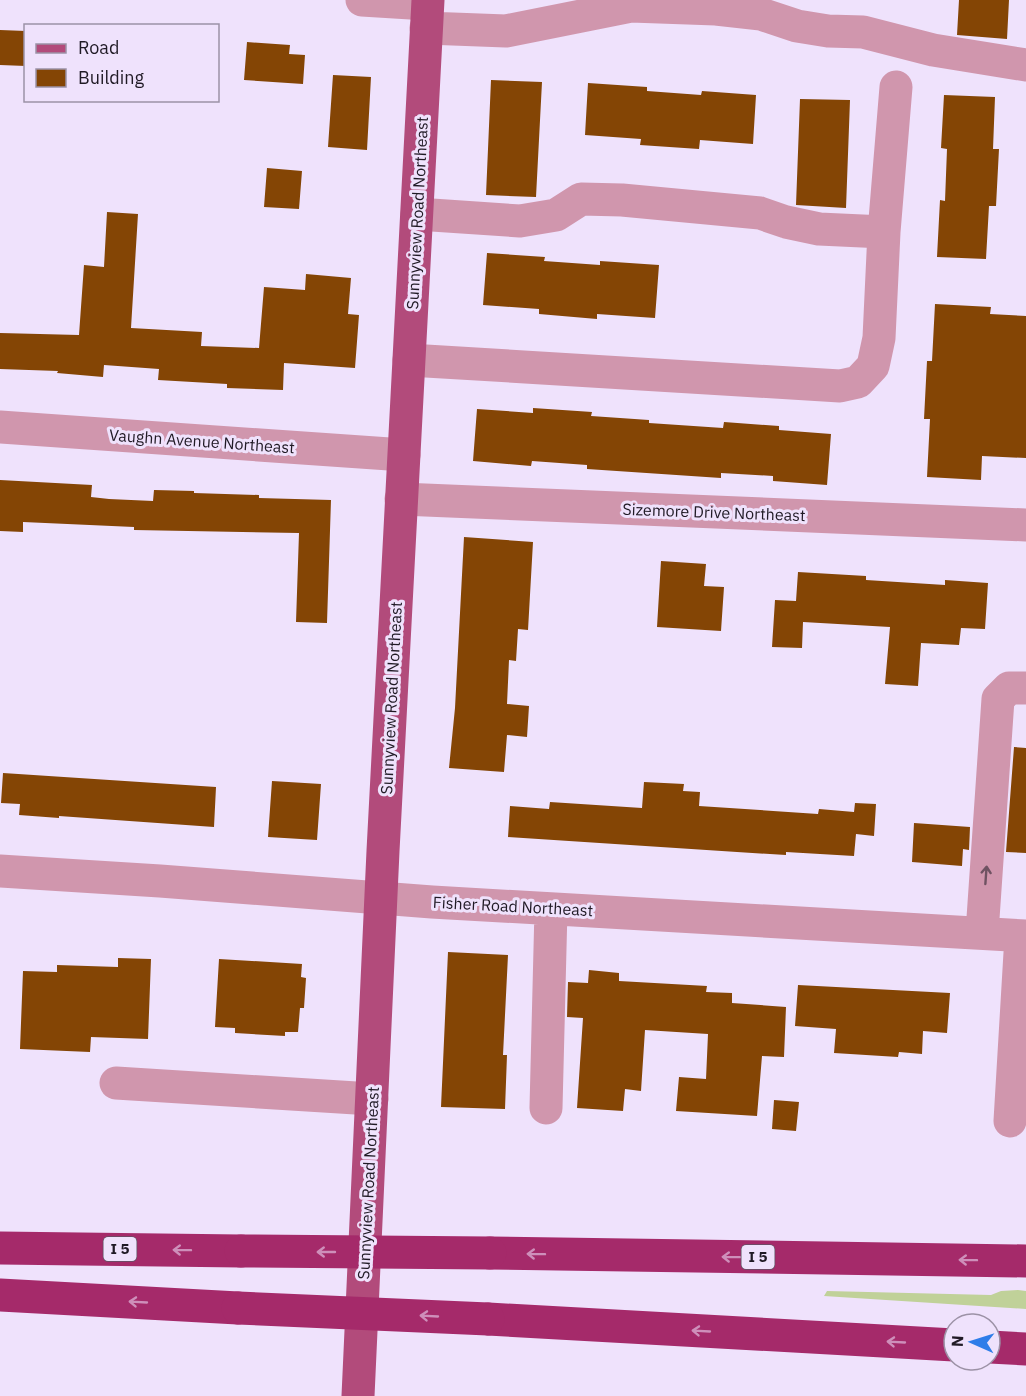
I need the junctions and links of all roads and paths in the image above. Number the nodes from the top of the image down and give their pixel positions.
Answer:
1 (362, 0) edge
2 (427, 11) edge
3 (1026, 65) edge
4 (896, 87) dead end
5 (417, 214) junction
6 (884, 232) junction
7 (409, 360) junction
8 (0, 427) edge
9 (404, 454) junction
10 (401, 499) junction
11 (1026, 525) edge
12 (1026, 688) edge
13 (0, 871) edge
14 (381, 898) junction
15 (551, 909) junction
16 (982, 933) junction
17 (1024, 936) edge
18 (116, 1083) dead end
19 (372, 1099) junction
20 (546, 1108) dead end
21 (1010, 1121) dead end
22 (0, 1248) edge
23 (1026, 1261) edge
24 (0, 1295) edge
25 (942, 1344) edge
26 (1002, 1348) edge
27 (1026, 1349) edge
28 (358, 1396) edge

1 - 2 street
2 - 3 street
2 - 5 main road, Sunnyview Road Northeast
4 - 6 street
5 - 6 street
5 - 7 main road, Sunnyview Road Northeast
6 - 7 street
7 - 9 main road, Sunnyview Road Northeast
8 - 9 street, Vaughn Avenue Northeast
9 - 10 main road, Sunnyview Road Northeast
10 - 11 street, Sizemore Drive Northeast
10 - 14 main road, Sunnyview Road Northeast
16 -> 12 street
13 - 14 street, Fisher Road Northeast
14 - 15 street, Fisher Road Northeast
14 - 19 main road, Sunnyview Road Northeast
15 - 16 street, Fisher Road Northeast
15 - 20 street
16 - 17 street, Fisher Road Northeast
17 - 21 street
18 - 19 street
19 - 28 main road, Sunnyview Road Northeast
23 -> 22 highway, I 5, bridge
25 -> 24 highway, bridge
26 - 27 highway

